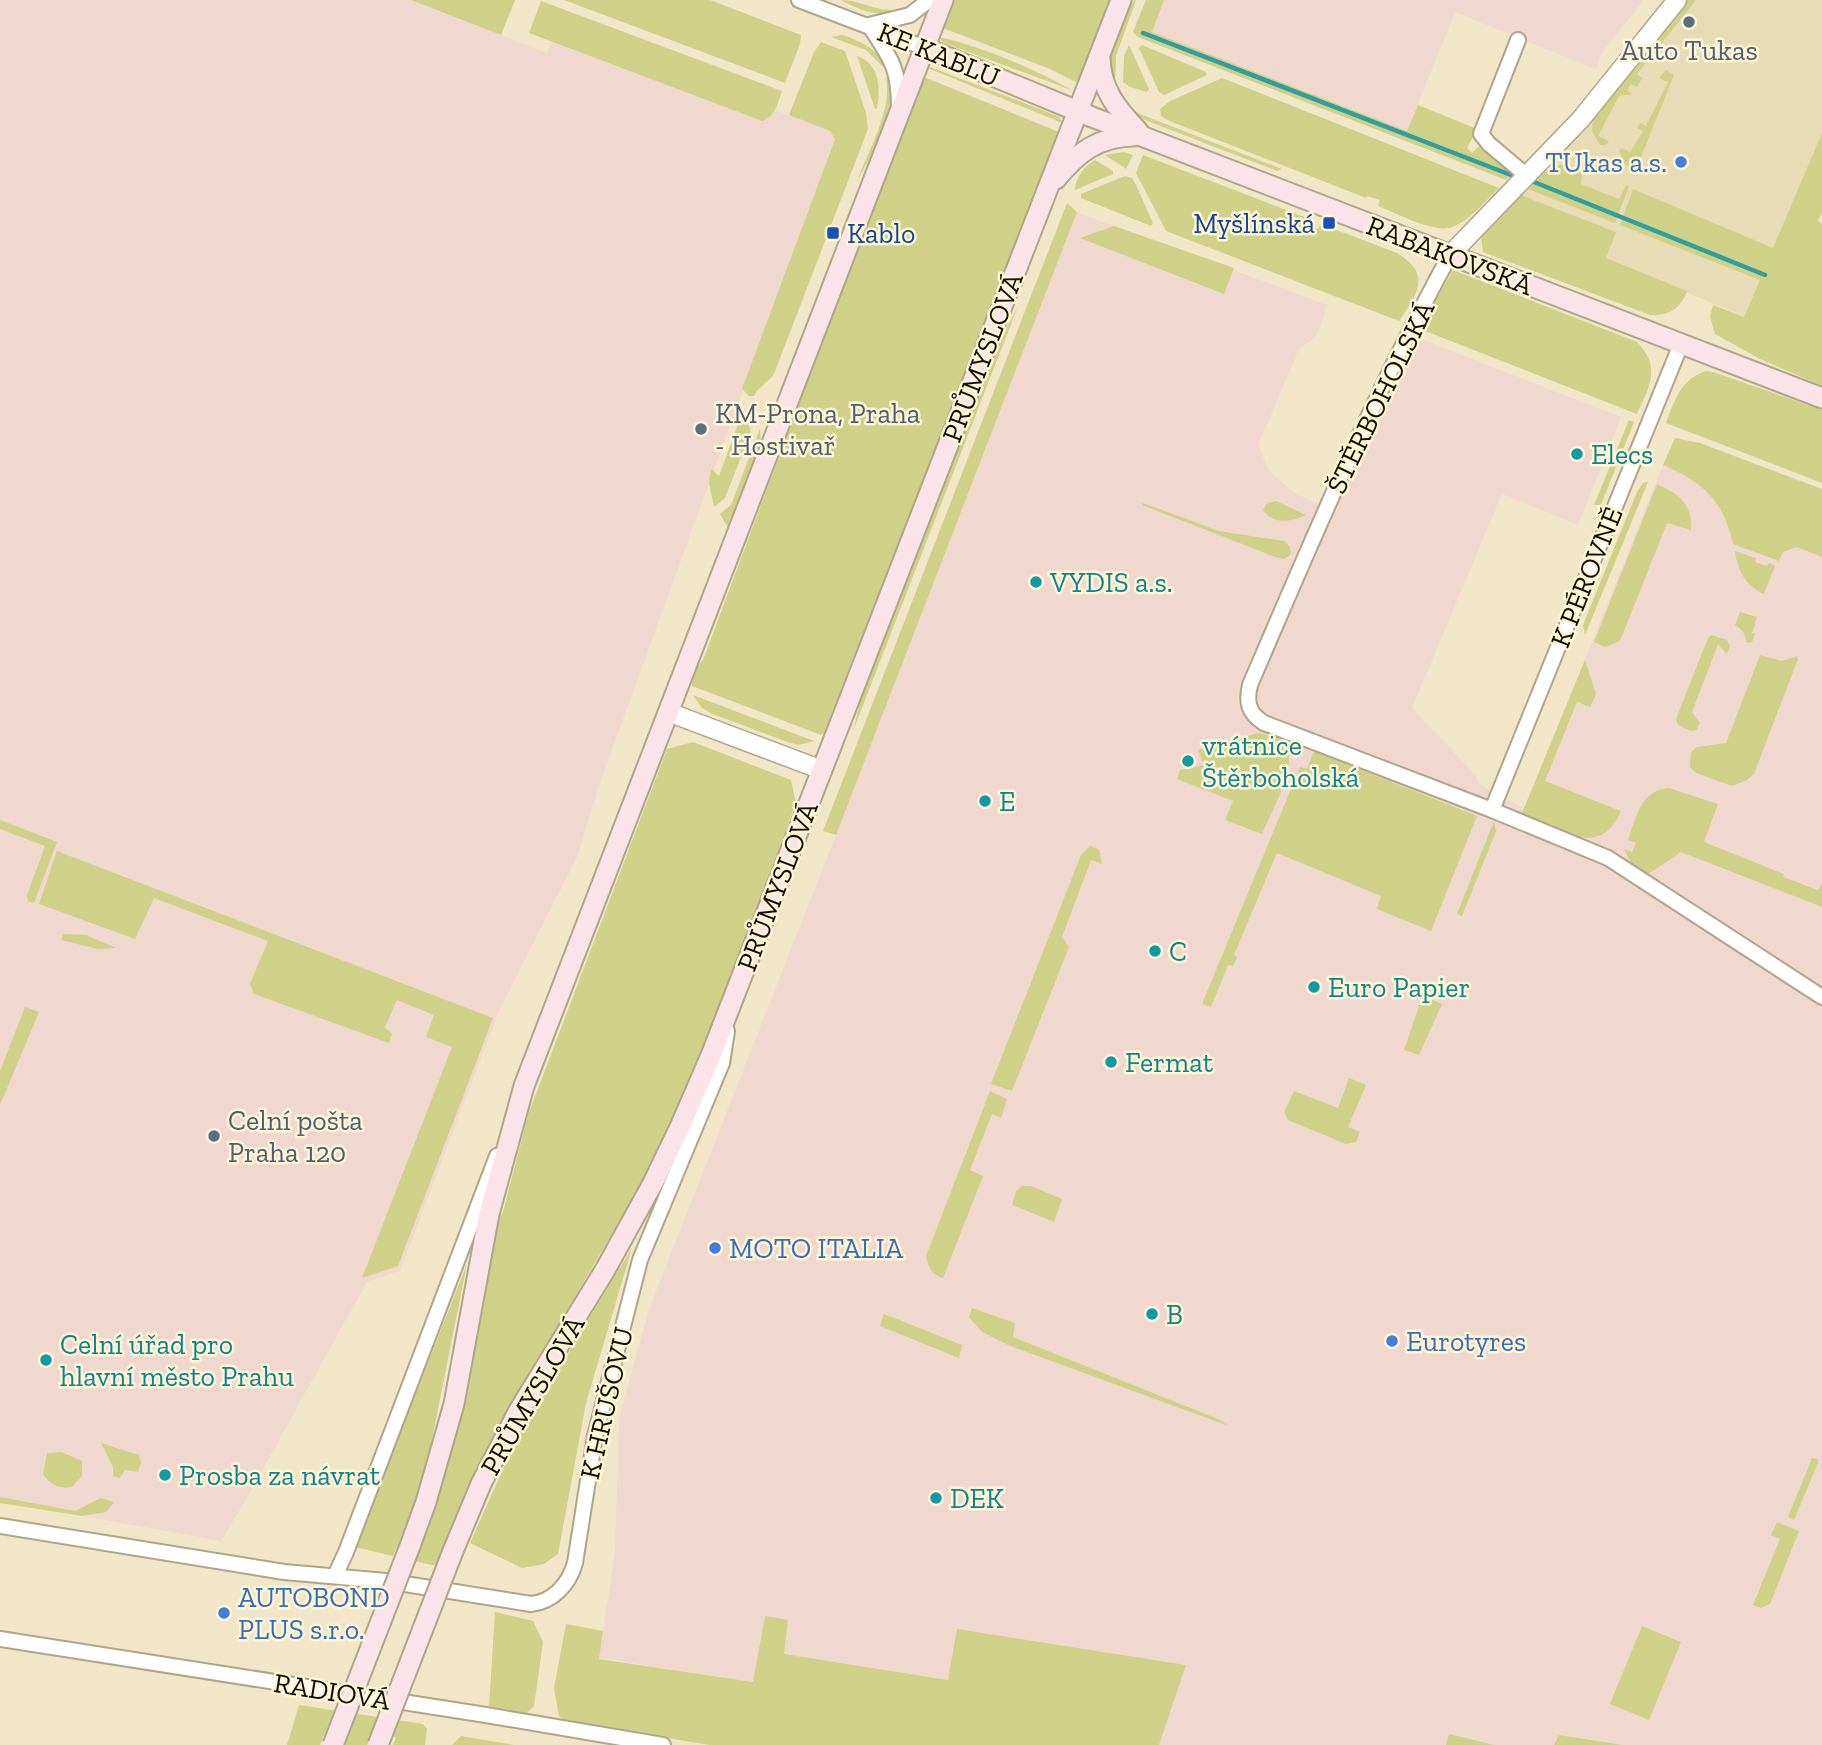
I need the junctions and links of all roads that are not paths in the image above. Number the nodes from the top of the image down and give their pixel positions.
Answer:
1 (799, 0) edge
2 (929, 0) edge
3 (943, 0) edge
4 (1121, 0) edge
5 (1677, 0) edge
6 (869, 25) junction
7 (1518, 40) dead end
8 (925, 48) junction
9 (1101, 50) junction
10 (1078, 111) junction
11 (899, 113) junction
12 (1144, 137) junction
13 (1527, 176) junction
14 (1046, 191) junction
15 (1450, 255) junction
16 (1681, 344) junction
17 (1822, 398) edge
18 (668, 712) junction
19 (822, 770) junction
20 (1492, 810) junction
21 (1822, 997) edge
22 (733, 998) junction
23 (524, 1086) junction
24 (0, 1526) edge
25 (335, 1576) junction
26 (0, 1639) edge
27 (610, 1741) edge
28 (333, 1745) edge
29 (378, 1745) edge
30 (663, 1745) edge

1 - 6 street, KE KABLU
2 - 6 street
3 - 8 main road, PRŮMYSLOVÁ
4 - 9 main road, PRŮMYSLOVÁ
5 - 13 street, ŠTĚRBOHOLSKÁ
6 - 8 street, KE KABLU
6 - 11 street
7 - 13 street
8 - 10 main road, KE KABLU
8 - 11 main road, PRŮMYSLOVÁ
9 - 10 main road, PRŮMYSLOVÁ
9 - 12 main road
10 - 12 main road, RABAKOVSKÁ
10 - 14 main road, PRŮMYSLOVÁ
11 - 18 main road, PRŮMYSLOVÁ
12 - 14 main road
12 - 15 main road, RABAKOVSKÁ
13 - 15 street, ŠTĚRBOHOLSKÁ
14 - 19 main road, PRŮMYSLOVÁ
15 - 16 main road, RABAKOVSKÁ
15 - 20 street, ŠTĚRBOHOLSKÁ
16 - 17 main road, RABAKOVSKÁ
16 - 20 street, K PÉROVNĚ
18 - 19 street
18 - 23 main road, PRŮMYSLOVÁ
19 - 22 main road, PRŮMYSLOVÁ
20 - 21 street
22 - 25 street, K HRUŠOVU
22 - 29 main road, PRŮMYSLOVÁ, bridge
23 - 25 street
23 - 28 main road, PRŮMYSLOVÁ, bridge
24 - 25 street, K HRUŠOVU
26 - 27 street, RADIOVÁ
27 - 30 street, RADIOVÁ

